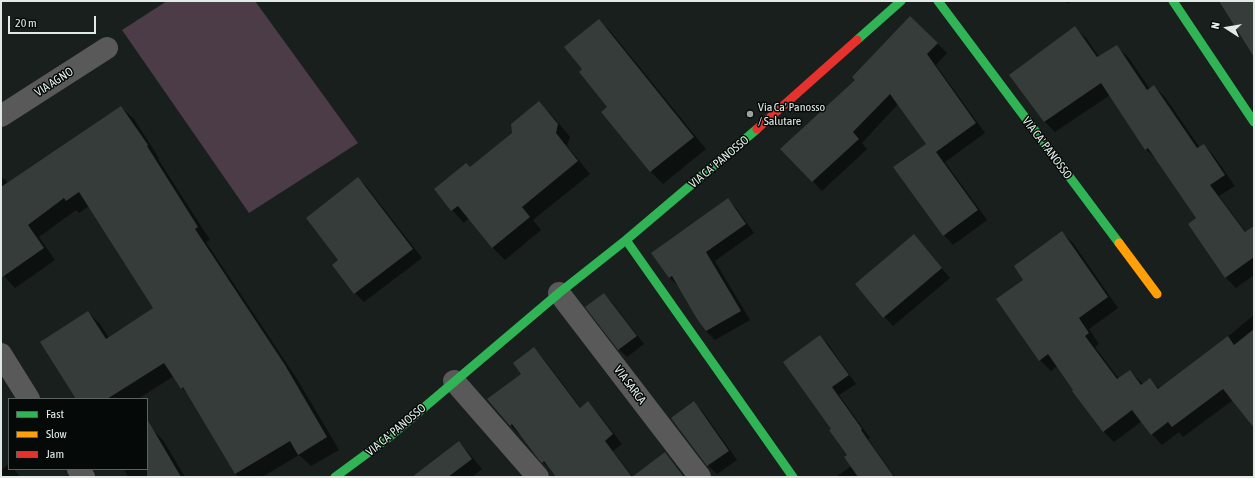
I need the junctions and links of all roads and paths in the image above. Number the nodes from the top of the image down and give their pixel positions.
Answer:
1 (901, 1) edge
2 (938, 1) edge
3 (1173, 1) edge
4 (107, 48) dead end
5 (1, 116) edge
6 (1254, 122) edge
7 (626, 240) junction
8 (560, 293) junction
9 (1158, 294) dead end
10 (1, 354) edge
11 (454, 381) junction
12 (28, 398) edge
13 (335, 477) edge
14 (538, 477) edge
15 (700, 477) edge
16 (793, 477) edge

1 - 7 street, VIA CA' PANOSSO
2 - 9 street, VIA CA' PANOSSO
3 - 6 street
4 - 5 street, VIA AGNO
7 - 8 street, VIA CA' PANOSSO
7 - 16 street
8 - 11 street, VIA CA' PANOSSO
8 - 15 street, VIA SARCA
10 - 12 street
11 - 13 street, VIA CA' PANOSSO
11 - 14 street

